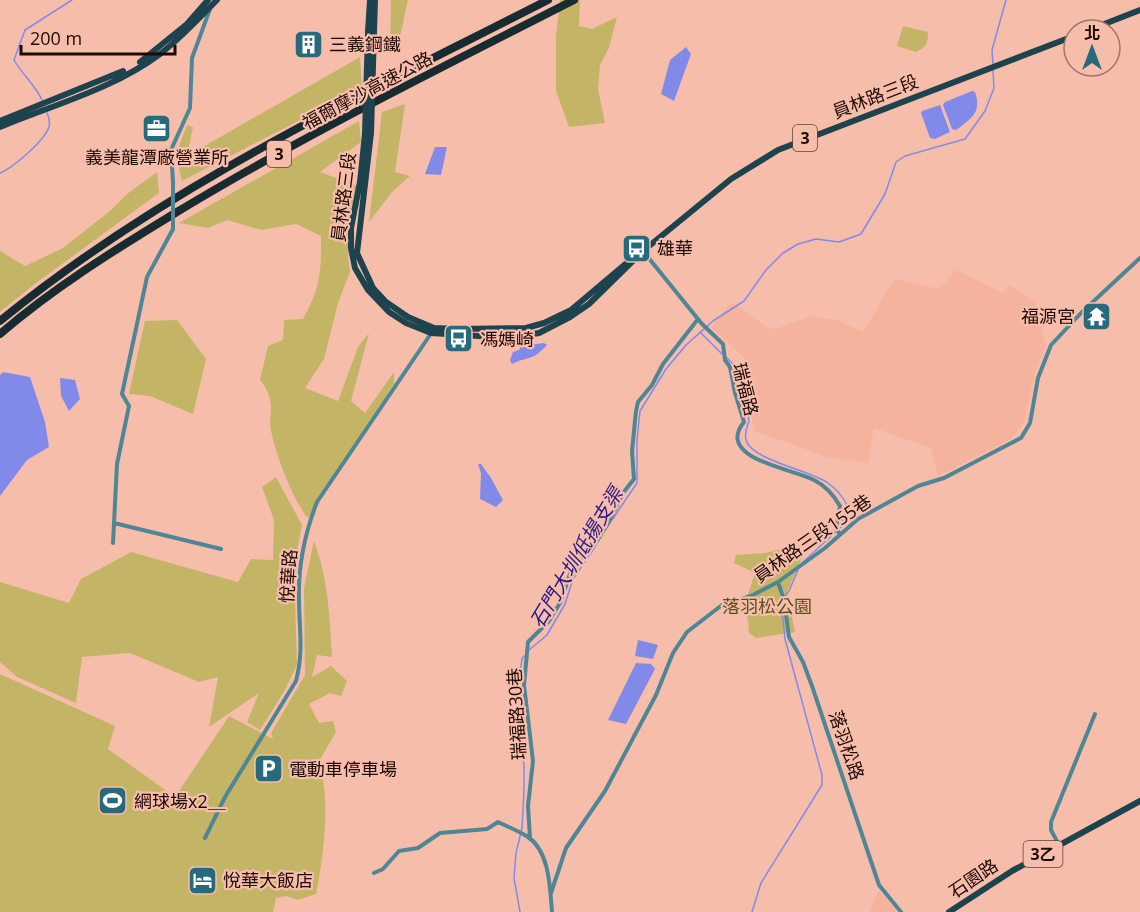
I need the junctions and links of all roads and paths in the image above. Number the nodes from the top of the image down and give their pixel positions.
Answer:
1 (369, 0) edge
2 (375, 0) edge
3 (549, 0) edge
4 (574, 0) edge
5 (212, 1) edge
6 (1140, 10) edge
7 (1120, 18) edge
8 (371, 32) junction
9 (1062, 41) edge
10 (37, 109) junction
11 (0, 121) edge
12 (0, 127) edge
13 (643, 251) junction
14 (1140, 258) edge
15 (698, 319) junction
16 (0, 321) edge
17 (433, 330) junction
18 (0, 334) edge
19 (114, 523) junction
20 (838, 532) junction
21 (113, 543) dead end
22 (221, 549) dead end
23 (778, 582) junction
24 (1095, 714) dead end
25 (1140, 801) edge
26 (205, 838) dead end
27 (530, 838) junction
28 (1059, 845) junction
29 (374, 873) dead end
30 (551, 893) junction
31 (552, 912) edge
32 (901, 912) edge
33 (949, 912) edge

1 - 8 main road, 員林路三段 / 3
2 - 8 main road, 員林路三段 / 3
3 - 16 highway, 福爾摩沙高速公路 / 3
4 - 18 highway, 福爾摩沙高速公路 / 3
5 - 10 main road
5 - 19 street, bridge
6 - 7 main road
8 - 17 main road, 員林路三段 / 3, bridge
9 - 13 main road, 員林路三段 / 3
10 - 11 main road
10 - 12 main road
13 - 15 street, 瑞福路
13 - 17 main road, 員林路三段 / 3
14 - 20 street, 員林路三段155巷
15 - 20 street, 瑞福路
15 - 27 street, 瑞福路30巷
17 - 26 street, 悅華路
19 - 21 street
19 - 22 street
20 - 23 street, 員林路三段155巷
23 - 30 street, 員林路三段155巷
23 - 32 street, 落羽松路
24 - 28 street
25 - 28 main road, 石園路 / 3乙
27 - 29 street
27 - 30 street
28 - 33 main road, 石園路 / 3乙
30 - 31 street

